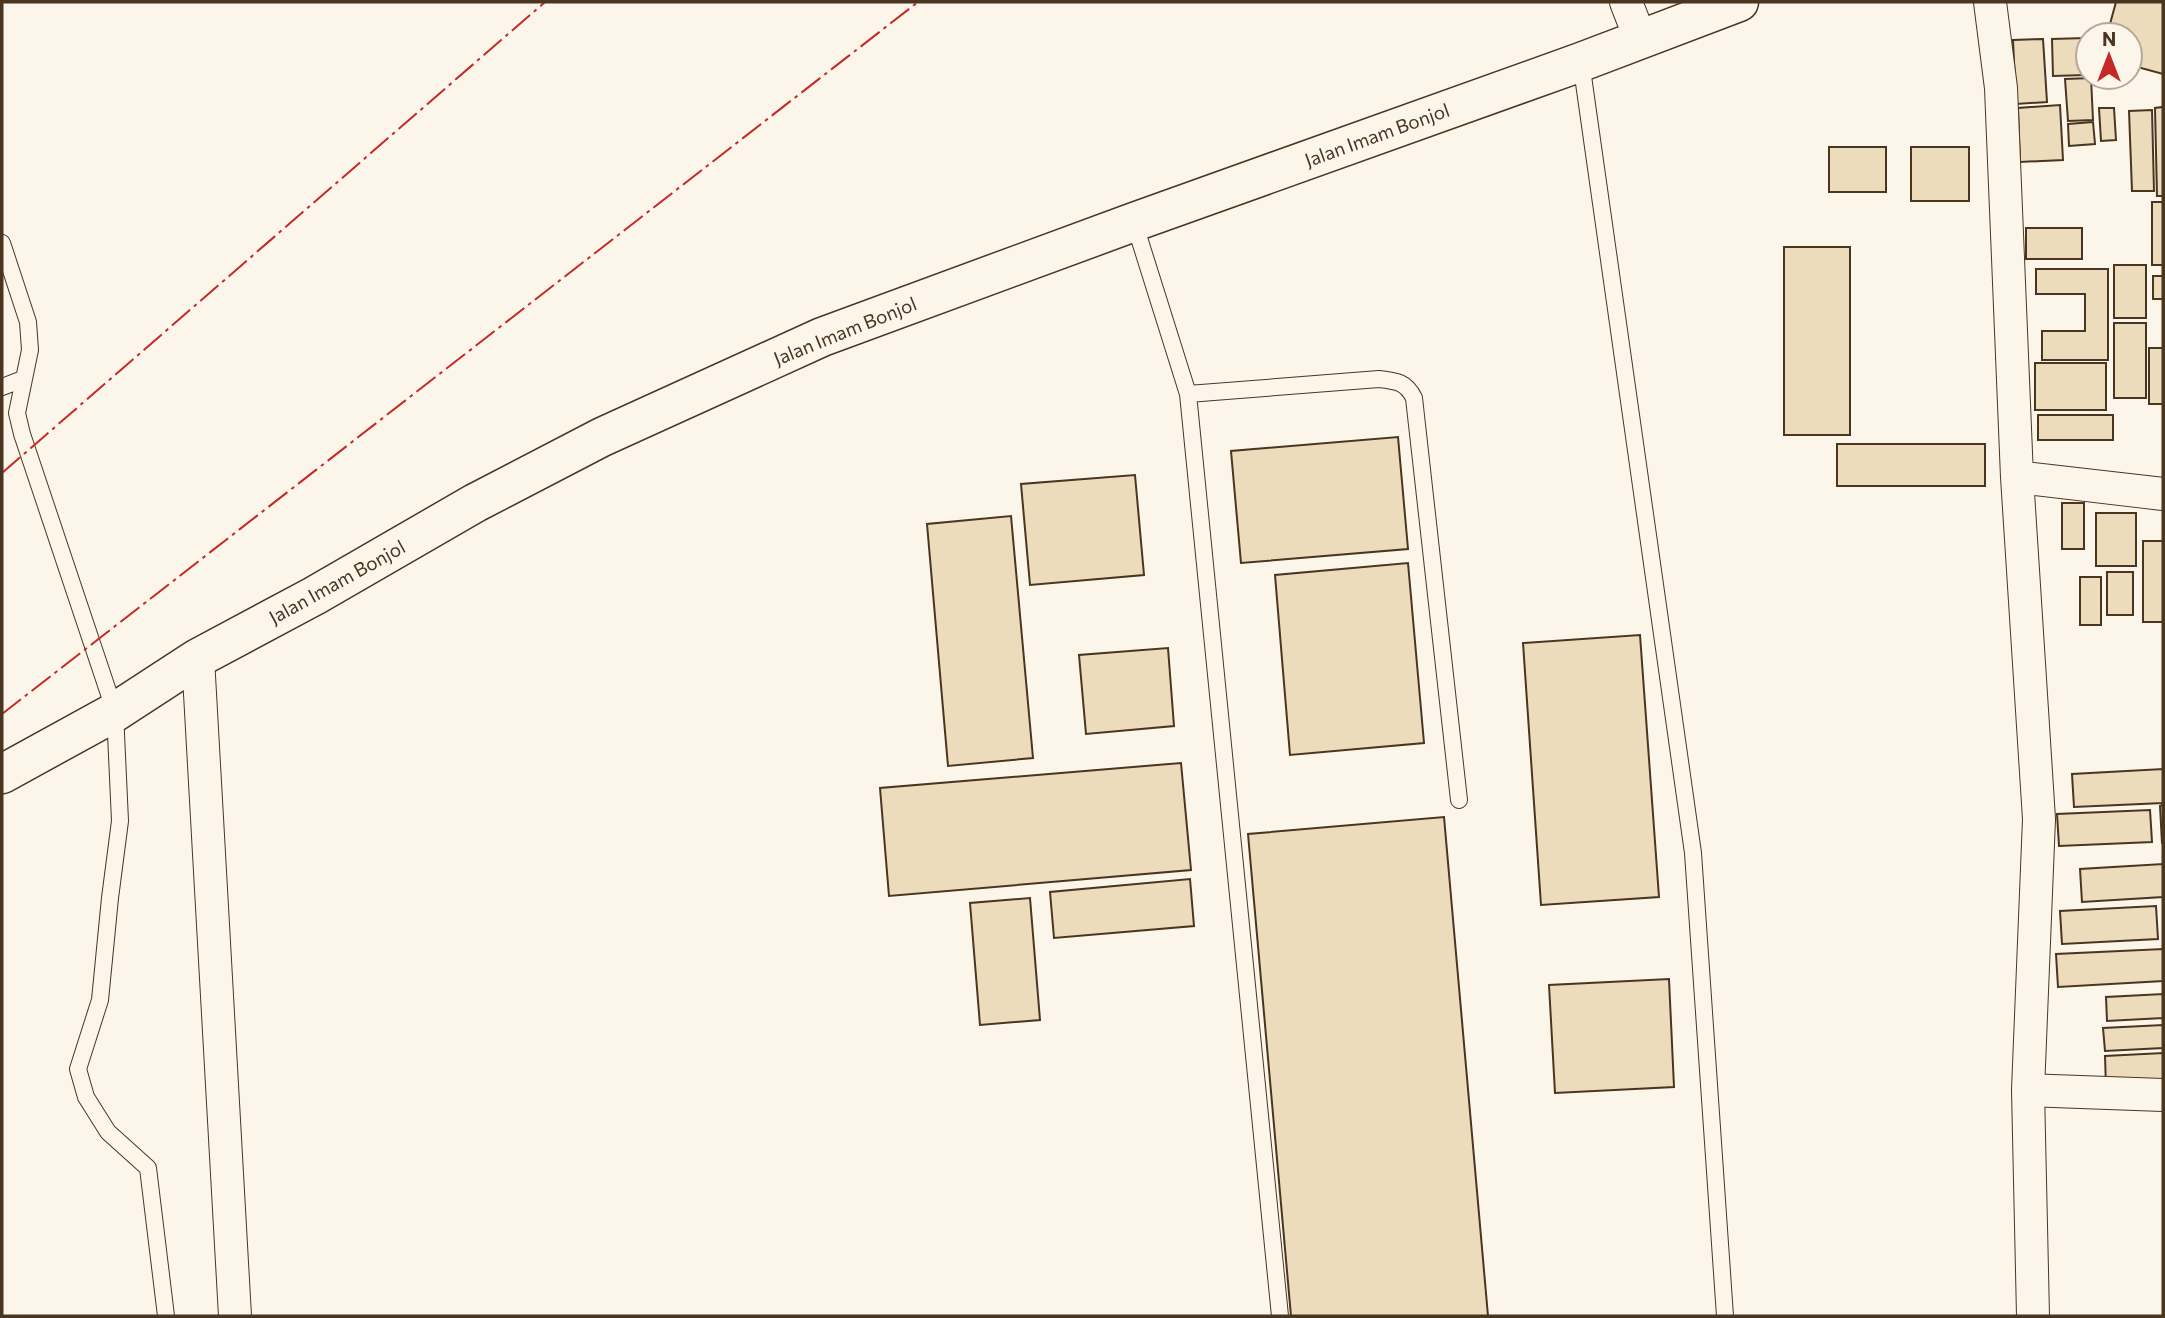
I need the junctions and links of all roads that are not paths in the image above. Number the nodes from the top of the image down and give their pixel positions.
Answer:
1 (1626, 2) edge
2 (1739, 2) edge
3 (1990, 2) edge
4 (1640, 38) junction
5 (1581, 62) junction
6 (1134, 222) junction
7 (2, 243) edge
8 (23, 379) junction
9 (2, 387) edge
10 (1188, 394) junction
11 (2017, 477) junction
12 (2163, 494) edge
13 (198, 658) junction
14 (115, 712) junction
15 (2, 774) edge
16 (1459, 800) dead end
17 (2028, 1090) junction
18 (2163, 1095) edge
19 (166, 1316) edge
20 (235, 1316) edge
21 (1280, 1316) edge
22 (1725, 1316) edge
23 (2033, 1316) edge

1 - 4 street
2 - 4 main road, Jalan Imam Bonjol
3 - 11 street
4 - 5 main road, Jalan Imam Bonjol
5 - 6 main road, Jalan Imam Bonjol
5 - 22 lane
6 - 10 lane
6 - 13 main road, Jalan Imam Bonjol
7 - 8 lane
8 - 9 lane
8 - 14 lane
10 - 16 lane
10 - 21 lane
11 - 12 street
11 - 17 street
13 - 14 main road, Jalan Imam Bonjol
13 - 20 street
14 - 15 main road, Jalan Imam Bonjol
14 - 19 lane
17 - 18 street
17 - 23 street

